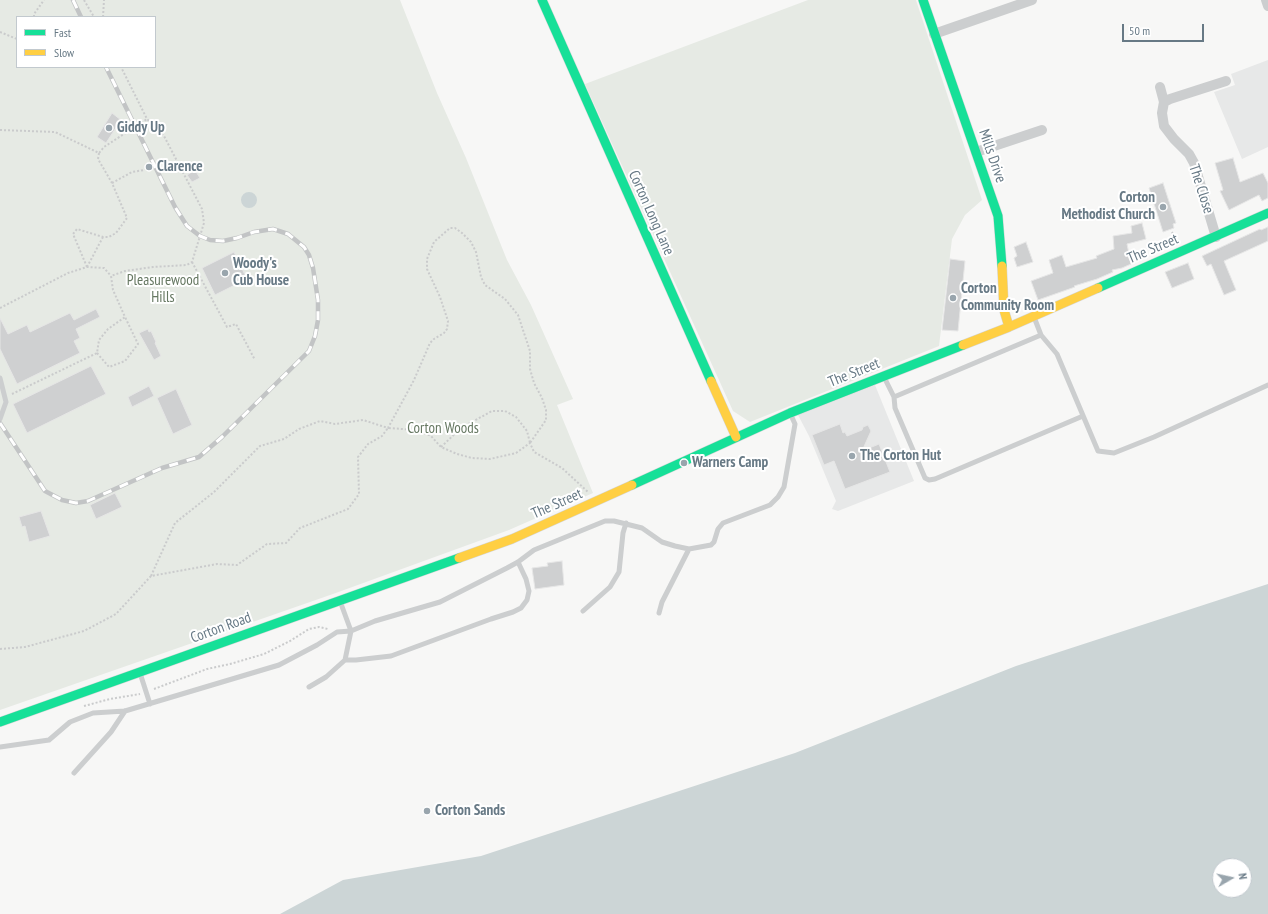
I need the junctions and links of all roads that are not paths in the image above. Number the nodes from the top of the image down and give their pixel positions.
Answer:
1 (542, 0) edge
2 (923, 0) edge
3 (1032, 0) edge
4 (1266, 0) edge
5 (1268, 6) edge
6 (934, 34) junction
7 (1226, 81) dead end
8 (1160, 87) dead end
9 (1164, 102) junction
10 (1042, 130) dead end
11 (976, 152) junction
12 (1268, 214) edge
13 (1216, 237) junction
14 (1034, 316) junction
15 (1009, 327) junction
16 (1041, 334) junction
17 (884, 376) junction
18 (0, 378) edge
19 (1268, 385) edge
20 (894, 397) junction
21 (790, 413) junction
22 (1083, 416) junction
23 (0, 419) edge
24 (736, 437) junction
25 (626, 523) junction
26 (689, 549) junction
27 (451, 561) joint
28 (518, 562) junction
29 (339, 600) junction
30 (583, 610) dead end
31 (659, 613) dead end
32 (352, 631) junction
33 (345, 660) junction
34 (140, 672) junction
35 (310, 687) dead end
36 (150, 704) junction
37 (125, 711) junction
38 (0, 722) edge
39 (0, 747) edge
40 (74, 773) dead end

1 - 24 main road, Corton Long Lane
2 - 6 main road, Mills Drive
3 - 6 street
4 - 5 street
6 - 11 main road, Mills Drive
7 - 9 street
8 - 9 street, The Close
9 - 13 street, The Close
10 - 11 street
11 - 15 main road, Mills Drive
12 - 13 main road, The Street
13 - 14 main road, The Street
14 - 15 main road, The Street
14 - 16 lane
15 - 17 main road, The Street
16 - 20 lane
16 - 22 lane
17 - 20 lane
17 - 21 main road, The Street
18 - 23 lane
19 - 22 lane
20 - 22 lane
21 - 24 main road, The Street
21 - 26 lane
24 - 27 main road, The Street
25 - 26 lane
25 - 28 lane
25 - 30 lane
26 - 31 lane
27 - 29 main road, Corton Road
28 - 32 lane
28 - 33 lane
29 - 32 lane
29 - 34 main road, Corton Road
32 - 33 lane
32 - 36 lane
33 - 35 lane
34 - 36 lane
34 - 38 main road, Corton Road
36 - 37 lane
37 - 39 lane
37 - 40 lane

